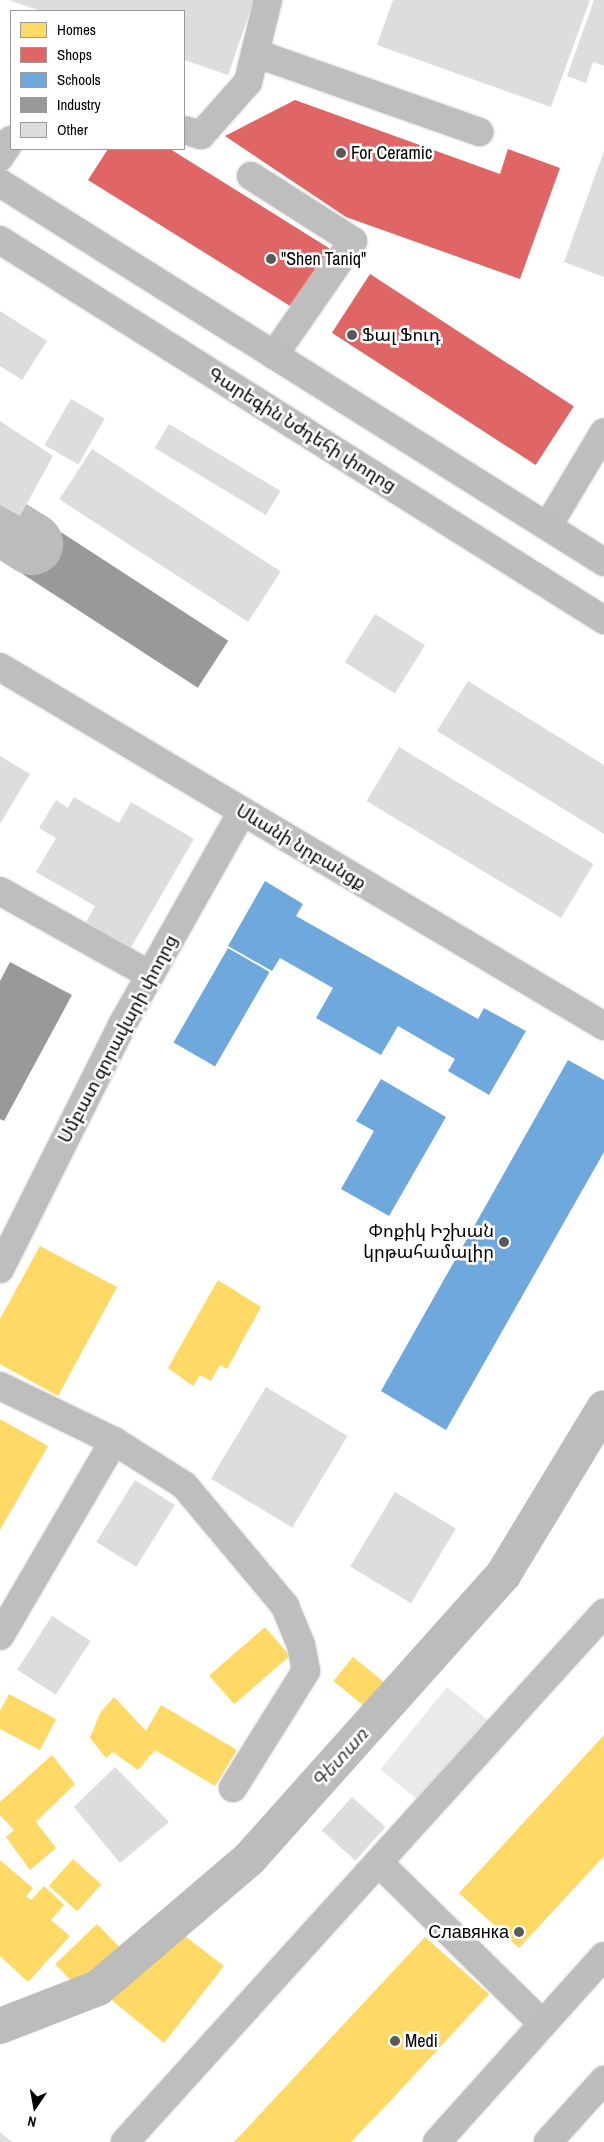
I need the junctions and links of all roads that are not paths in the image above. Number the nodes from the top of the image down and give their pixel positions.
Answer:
1 (268, 0) edge
2 (255, 53) junction
3 (185, 130) edge
4 (479, 132) dead end
5 (10, 142) edge
6 (0, 157) edge
7 (251, 176) dead end
8 (0, 183) edge
9 (0, 240) edge
10 (274, 355) junction
11 (604, 432) edge
12 (548, 526) junction
13 (604, 562) edge
14 (604, 620) edge
15 (0, 667) edge
16 (242, 812) junction
17 (0, 891) edge
18 (150, 976) junction
19 (604, 1026) edge
20 (0, 1269) edge
21 (0, 1386) edge
22 (114, 1441) junction
23 (604, 1613) edge
24 (0, 1636) edge
25 (232, 1788) dead end
26 (380, 1864) junction
27 (604, 1956) edge
28 (543, 2024) junction
29 (604, 2080) edge
30 (552, 2141) edge
31 (125, 2142) edge
32 (437, 2142) edge

1 - 2 street
2 - 3 street
2 - 4 street
5 - 6 street
7 - 10 street
8 - 10 main road
9 - 14 main road, Գարեգին Նժդեհի փողոց
10 - 12 main road
11 - 12 street
12 - 13 main road
15 - 16 street, Սևանի նրբանցք
16 - 18 street, Սմբատ զորավարի փողոց
16 - 19 street, Սևանի նրբանցք
17 - 18 street
18 - 20 street, Սմբատ զորավարի փողոց
21 - 22 street
22 - 24 street
22 - 25 street
23 - 26 street
26 - 28 street
26 - 31 street
27 - 28 main road
28 - 32 main road
29 - 30 main road

